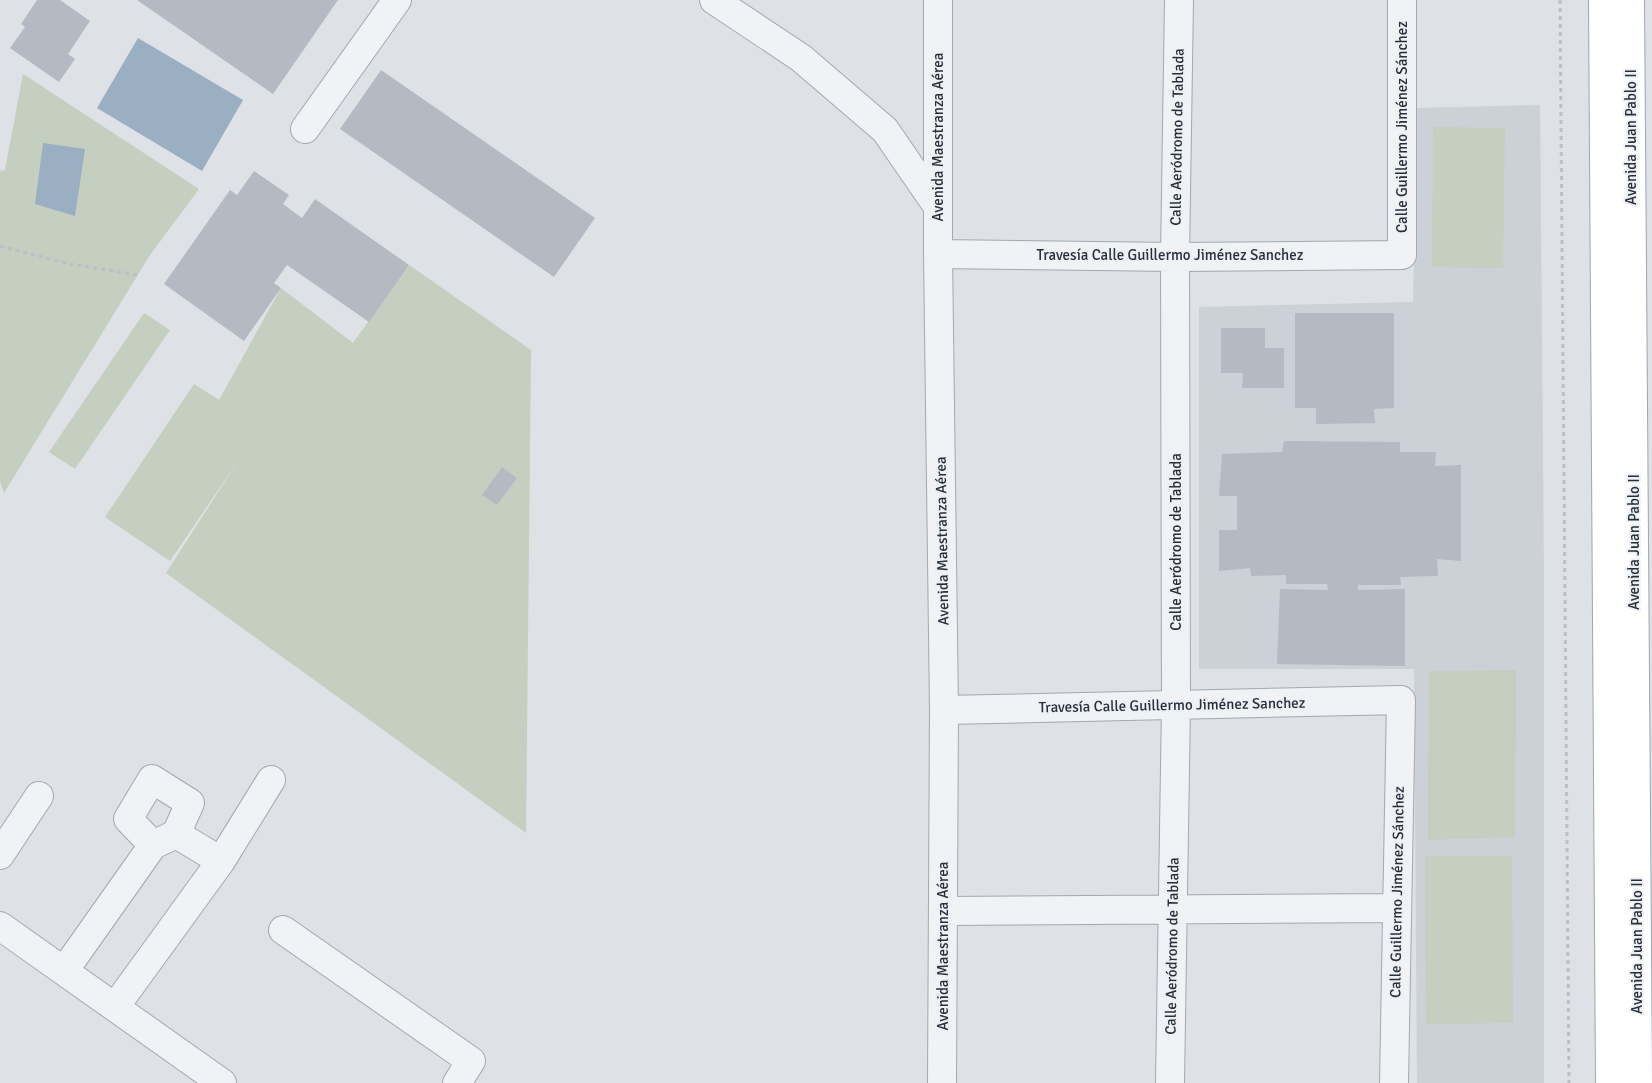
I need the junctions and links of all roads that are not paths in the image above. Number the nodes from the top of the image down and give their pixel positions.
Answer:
1 (397, 0) edge
2 (714, 0) edge
3 (938, 0) edge
4 (1179, 0) edge
5 (1402, 0) edge
6 (1603, 0) edge
7 (1630, 0) edge
8 (305, 129) dead end
9 (938, 207) junction
10 (938, 254) junction
11 (1402, 255) joint
12 (1175, 257) junction
13 (1400, 700) joint
14 (1176, 704) junction
15 (944, 710) junction
16 (271, 780) dead end
17 (39, 796) dead end
18 (0, 855) edge
19 (221, 861) junction
20 (1397, 908) junction
21 (1172, 910) junction
22 (943, 911) junction
23 (0, 926) edge
24 (283, 930) dead end
25 (64, 971) junction
26 (115, 1007) junction
27 (222, 1083) edge
28 (456, 1083) edge
29 (942, 1083) edge
30 (1170, 1083) edge
31 (1394, 1083) edge
32 (1610, 1083) edge
33 (1638, 1083) edge

1 - 8 street
2 - 9 street
3 - 9 street, Avenida Maestranza Aérea
4 - 12 street, Calle Aeródromo de Tablada
5 - 11 street, Calle Guillermo Jiménez Sánchez
6 - 32 main road, Avenida Juan Pablo II
7 - 33 main road, Avenida Juan Pablo II
9 - 10 street, Avenida Maestranza Aérea
10 - 12 street, Travesía Calle Guillermo Jiménez Sanchez
10 - 15 street, Avenida Maestranza Aérea
11 - 12 street, Travesía Calle Guillermo Jiménez Sanchez
12 - 14 street, Calle Aeródromo de Tablada
13 - 14 street, Travesía Calle Guillermo Jiménez Sanchez
13 - 20 street, Calle Guillermo Jiménez Sánchez
14 - 15 street, Travesía Calle Guillermo Jiménez Sanchez
14 - 21 street, Calle Aeródromo de Tablada
15 - 22 street, Avenida Maestranza Aérea
16 - 19 street
17 - 18 street
19 - 25 street
19 - 26 street
20 - 21 street
20 - 31 street, Calle Guillermo Jiménez Sánchez
21 - 22 street
21 - 30 street, Calle Aeródromo de Tablada
22 - 29 street, Avenida Maestranza Aérea
23 - 25 street
24 - 28 street
25 - 26 street
26 - 27 street

